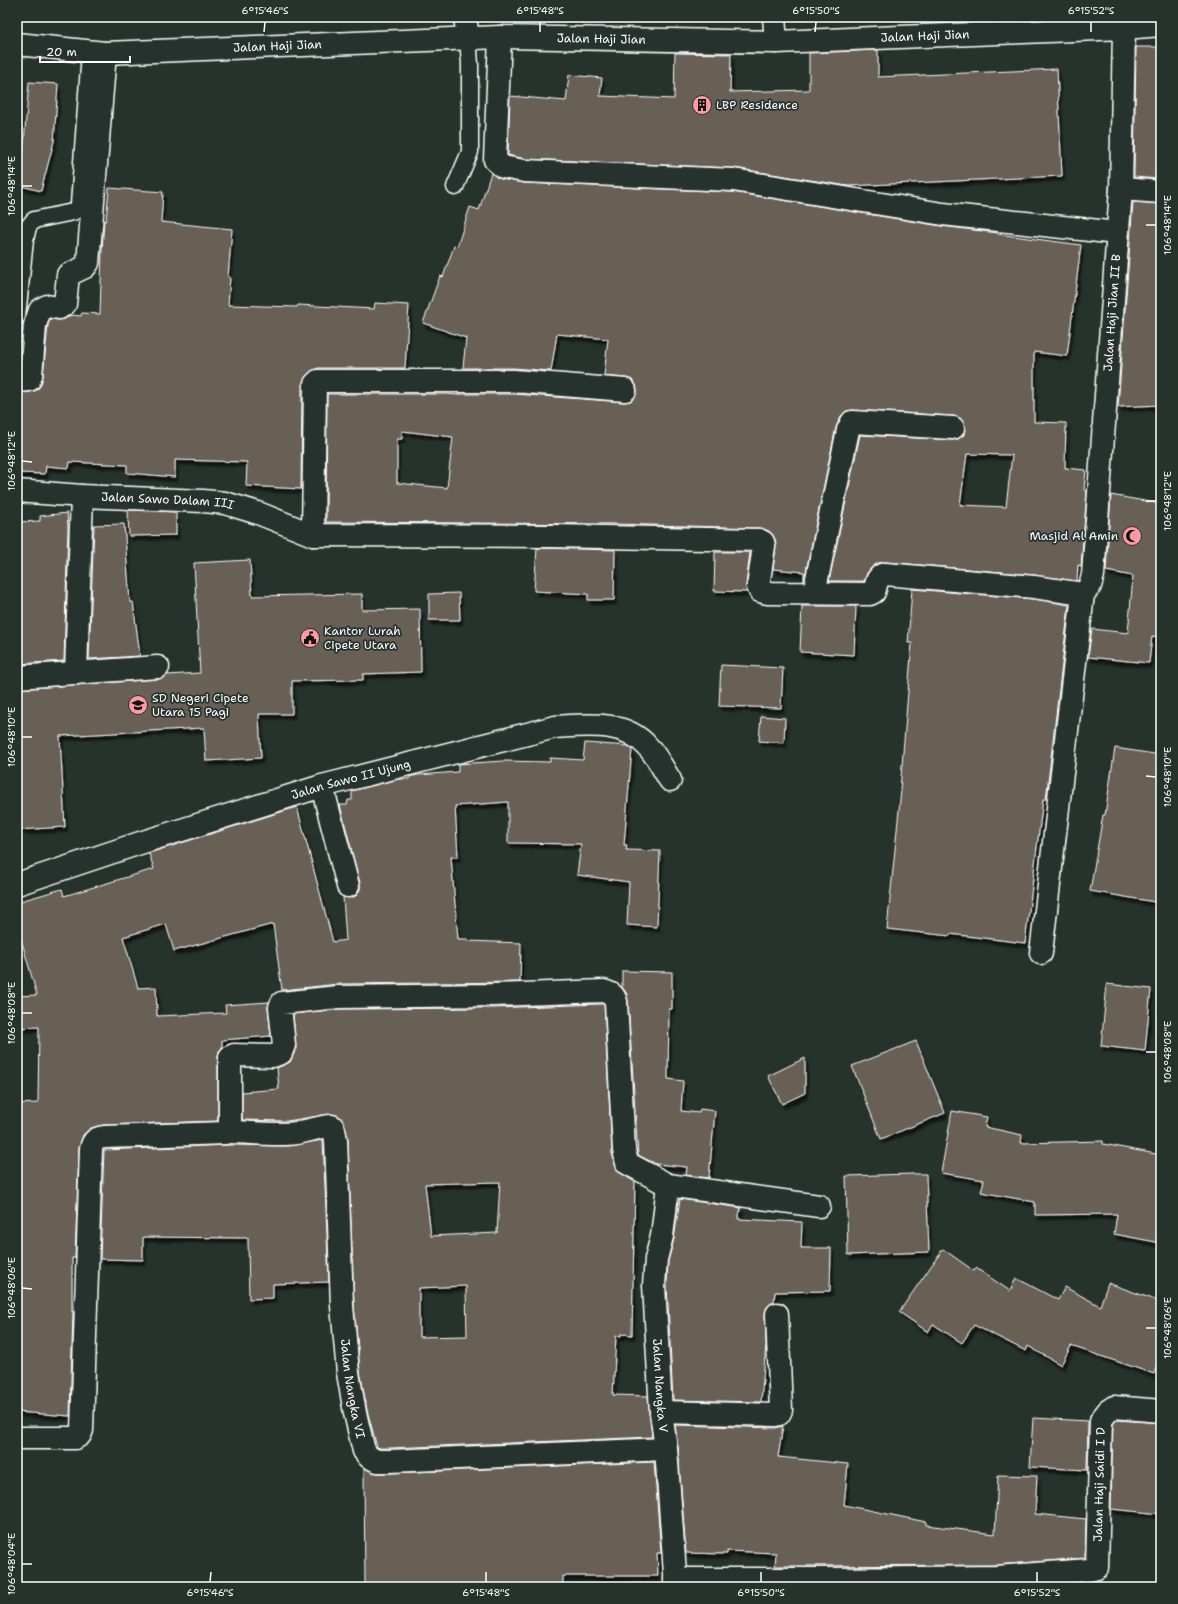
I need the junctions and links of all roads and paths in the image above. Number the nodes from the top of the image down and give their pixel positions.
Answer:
1 (465, 17) edge
2 (774, 17) edge
3 (1161, 25) edge
4 (1124, 28) junction
5 (500, 37) junction
6 (468, 38) junction
7 (776, 42) junction
8 (17, 44) edge
9 (97, 52) junction
10 (455, 187) dead end
11 (1121, 189) junction
12 (1161, 192) edge
13 (1117, 233) junction
14 (17, 316) edge
15 (17, 381) edge
16 (625, 390) dead end
17 (953, 428) dead end
18 (17, 491) edge
19 (82, 496) junction
20 (313, 535) junction
21 (814, 593) junction
22 (1083, 594) junction
23 (158, 667) dead end
24 (76, 673) junction
25 (17, 678) edge
26 (670, 780) dead end
27 (322, 786) junction
28 (17, 884) edge
29 (348, 886) dead end
30 (1041, 953) dead end
31 (228, 1132) junction
32 (668, 1185) junction
33 (819, 1206) dead end
34 (777, 1314) dead end
35 (1161, 1411) edge
36 (662, 1412) junction
37 (17, 1438) edge
38 (666, 1448) junction
39 (676, 1583) edge

1 - 6 street
2 - 7 street
3 - 4 street, Jalan Haji Jian
4 - 7 street, Jalan Haji Jian
4 - 11 street, Jalan Haji Jian II B
5 - 6 street, Jalan Haji Jian
5 - 7 street, Jalan Haji Jian
5 - 13 street
6 - 9 street, Jalan Haji Jian
6 - 10 lane
8 - 9 street, Jalan Haji Jian
9 - 14 lane
9 - 15 street
11 - 12 street
11 - 13 street, Jalan Haji Jian II B
13 - 22 street, Jalan Haji Jian II B
16 - 20 street
17 - 21 street
18 - 19 street, Jalan Sawo Dalam III
19 - 20 street, Jalan Sawo Dalam III
19 - 24 street
20 - 21 street
21 - 22 street
22 - 30 street
23 - 24 street
24 - 25 street
26 - 27 street, Jalan Sawo II Ujung
27 - 28 street, Jalan Sawo II Ujung
27 - 29 street
31 - 32 street
31 - 37 street
31 - 38 street, Jalan Nangka VI
32 - 33 street
32 - 36 street, Jalan Nangka V
34 - 36 street
35 - 39 street, Jalan Haji Saidi I D
36 - 38 street, Jalan Nangka V
38 - 39 street, Jalan Nangka V

